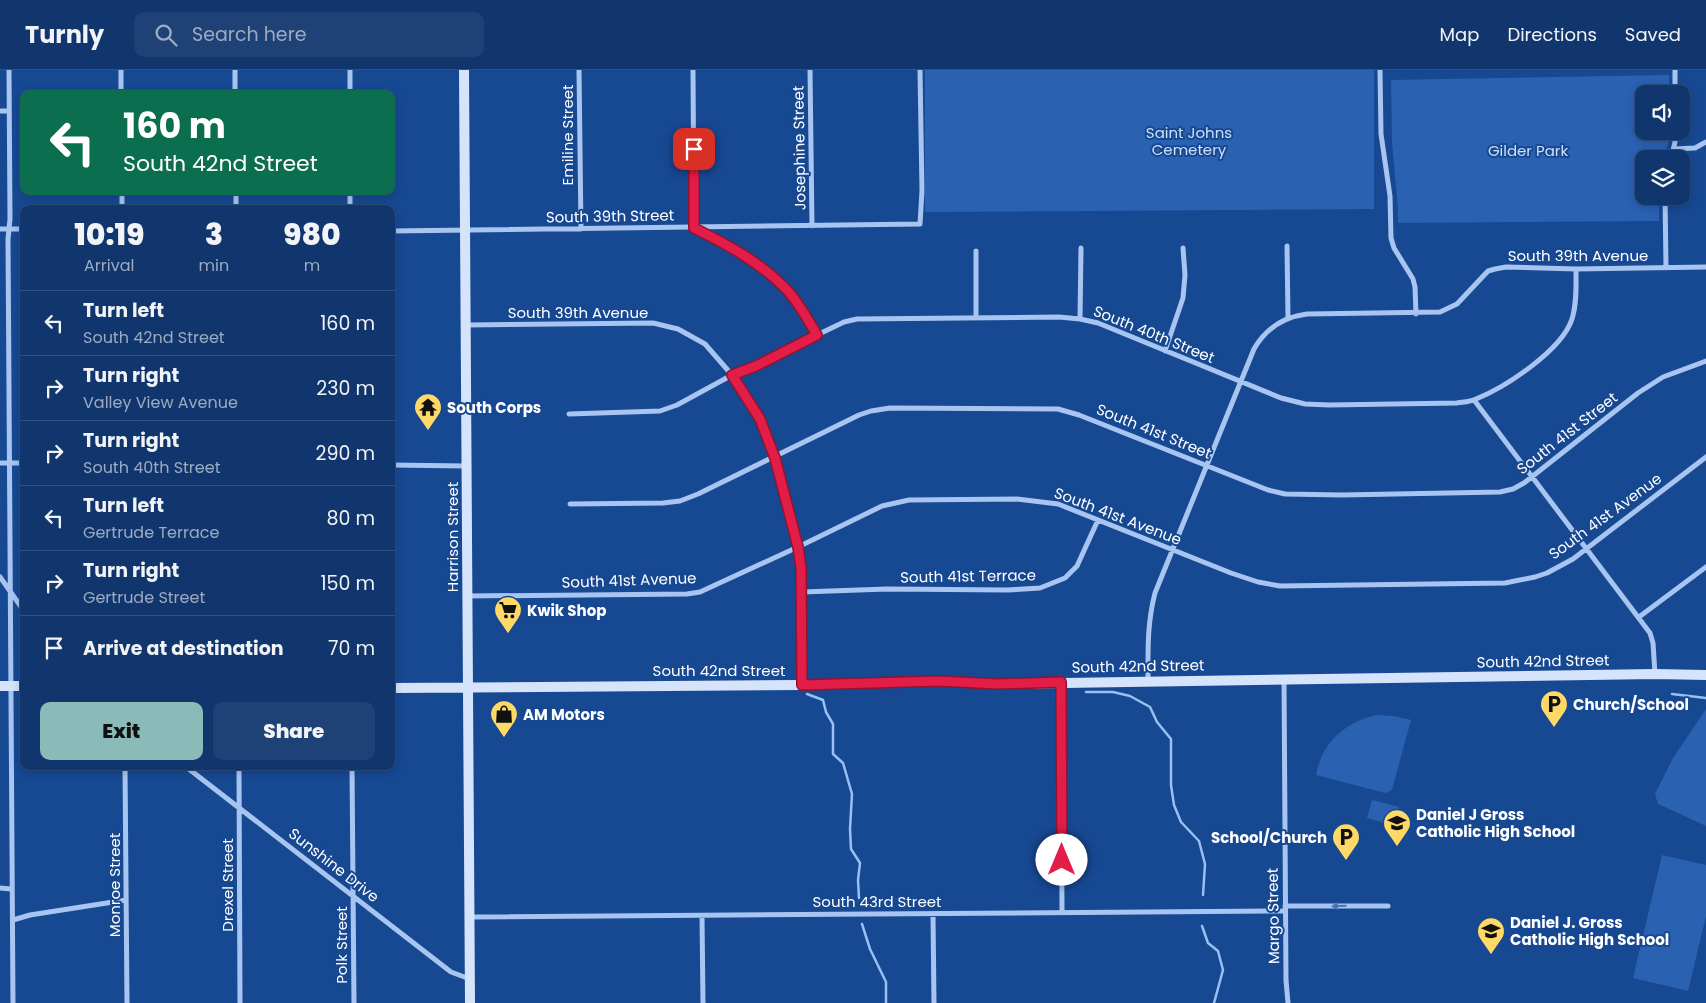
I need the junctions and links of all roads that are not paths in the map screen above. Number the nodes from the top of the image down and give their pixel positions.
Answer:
1 (9, 70) edge
2 (121, 70) edge
3 (235, 70) edge
4 (350, 70) edge
5 (464, 70) edge
6 (579, 70) edge
7 (693, 70) edge
8 (810, 70) edge
9 (920, 70) edge
10 (1380, 70) edge
11 (1675, 70) edge
12 (1675, 85) edge
13 (121, 90) edge
14 (236, 90) edge
15 (350, 90) edge
16 (0, 111) edge
17 (9, 111) junction
18 (1674, 140) edge
19 (1706, 142) edge
20 (1674, 149) joint
21 (1665, 205) edge
22 (812, 226) junction
23 (694, 228) junction
24 (0, 229) edge
25 (9, 229) junction
26 (20, 229) edge
27 (581, 229) junction
28 (395, 231) edge
29 (465, 231) junction
30 (1287, 246) dead end
31 (1081, 248) dead end
32 (1183, 248) dead end
33 (976, 251) dead end
34 (1666, 267) junction
35 (1706, 267) edge
36 (1576, 268) junction
37 (1416, 314) junction
38 (976, 317) junction
39 (1288, 318) junction
40 (1080, 319) junction
41 (466, 325) junction
42 (817, 335) junction
43 (1165, 351) junction
44 (1706, 361) edge
45 (732, 375) junction
46 (1241, 382) junction
47 (1474, 400) junction
48 (568, 414) dead end
49 (775, 458) junction
50 (1706, 458) edge
51 (0, 463) edge
52 (9, 463) junction
53 (20, 463) edge
54 (395, 465) edge
55 (466, 466) junction
56 (1207, 466) junction
57 (1532, 476) junction
58 (570, 504) dead end
59 (1098, 520) junction
60 (798, 547) junction
61 (1586, 548) junction
62 (1173, 550) junction
63 (1706, 567) edge
64 (0, 577) edge
65 (10, 592) junction
66 (802, 592) junction
67 (467, 596) junction
68 (20, 606) edge
69 (1639, 618) junction
70 (1655, 674) junction
71 (1706, 676) edge
72 (1284, 679) junction
73 (1148, 681) junction
74 (1061, 682) junction
75 (802, 685) junction
76 (5, 686) edge
77 (20, 686) edge
78 (468, 687) junction
79 (395, 688) edge
80 (125, 770) edge
81 (190, 770) edge
82 (238, 770) edge
83 (352, 770) edge
84 (239, 808) junction
85 (0, 888) edge
86 (11, 889) junction
87 (353, 896) junction
88 (126, 900) junction
89 (1388, 906) dead end
90 (1285, 909) junction
91 (1062, 912) junction
92 (933, 914) junction
93 (702, 916) junction
94 (469, 917) junction
95 (13, 920) junction
96 (470, 979) junction
97 (13, 1003) edge
98 (127, 1003) edge
99 (240, 1003) edge
100 (354, 1003) edge
101 (470, 1003) edge
102 (703, 1003) edge
103 (934, 1003) edge
104 (1288, 1003) edge

1 - 17 street
2 - 13 street
3 - 14 street
4 - 15 street
5 - 29 street, Harrison Street
6 - 27 street, Emiline Street
7 - 23 street
8 - 22 street, Josephine Street
9 - 22 street, South 39th Street
10 - 37 street
11 - 12 street
16 - 17 street
17 - 25 street
18 - 20 street
19 - 20 street
21 - 34 street
22 - 23 street, South 39th Street
23 - 27 street, South 39th Street
23 - 42 street
24 - 25 street
25 - 26 street
25 - 52 street
27 - 29 street, South 39th Street
28 - 29 street, South 39th Street
29 - 41 street, Harrison Street
30 - 39 street
31 - 40 street
32 - 43 street
33 - 38 street
34 - 35 street, South 39th Avenue
34 - 36 street, South 39th Avenue
36 - 37 street, South 39th Avenue
36 - 47 street, South 40th Street
37 - 39 street, South 39th Avenue
38 - 40 street, South 40th Street
38 - 42 street, South 40th Street
39 - 46 street
40 - 43 street, South 40th Street
41 - 45 street, South 39th Avenue
41 - 55 street, Harrison Street
42 - 45 street, South 40th Street
43 - 46 street, South 40th Street
44 - 57 street, South 41st Street
45 - 48 street, South 40th Street
45 - 49 street, South 39th Avenue
46 - 47 street, South 40th Street
46 - 56 street
47 - 57 street
49 - 56 street, South 41st Street
49 - 58 street, South 41st Street
49 - 60 street, South 39th Avenue
50 - 61 street, South 41st Avenue
51 - 52 street
52 - 53 street
52 - 65 street
54 - 55 street
55 - 67 street, Harrison Street
56 - 57 street, South 41st Street
56 - 62 street
57 - 61 street
59 - 60 street, South 41st Avenue
59 - 62 street, South 41st Avenue
59 - 66 street, South 41st Terrace
60 - 66 street, South 39th Avenue
60 - 67 street, South 41st Avenue
61 - 62 street, South 41st Avenue
61 - 69 street
62 - 73 street
63 - 69 street
64 - 65 street
65 - 68 street
65 - 76 street
66 - 75 street, South 39th Avenue
67 - 78 street, Harrison Street
69 - 70 street
70 - 71 street, South 42nd Street
70 - 72 street, South 42nd Street
72 - 73 street, South 42nd Street
72 - 90 street, Margo Street
73 - 74 street, South 42nd Street
74 - 75 street, South 42nd Street
74 - 91 street
75 - 78 street, South 42nd Street
76 - 77 street
76 - 86 street
78 - 79 street, South 42nd Street
78 - 94 street, Harrison Street
80 - 88 street, Monroe Street
81 - 84 street, Sunshine Drive
82 - 84 street, Drexel Street
83 - 87 street, Polk Street
84 - 87 street, Sunshine Drive
84 - 99 street, Drexel Street
85 - 86 street
86 - 95 street
87 - 96 street, Sunshine Drive
87 - 100 street, Polk Street
88 - 95 street
88 - 98 street, Monroe Street
89 -> 90 street, South 43rd Street
90 - 91 street, South 43rd Street
90 - 104 street, Margo Street
91 - 92 street, South 43rd Street
92 - 93 street, South 43rd Street
92 - 103 street
93 - 94 street, South 43rd Street
93 - 102 street
94 - 96 street, Harrison Street
95 - 97 street
96 - 101 street, Harrison Street

